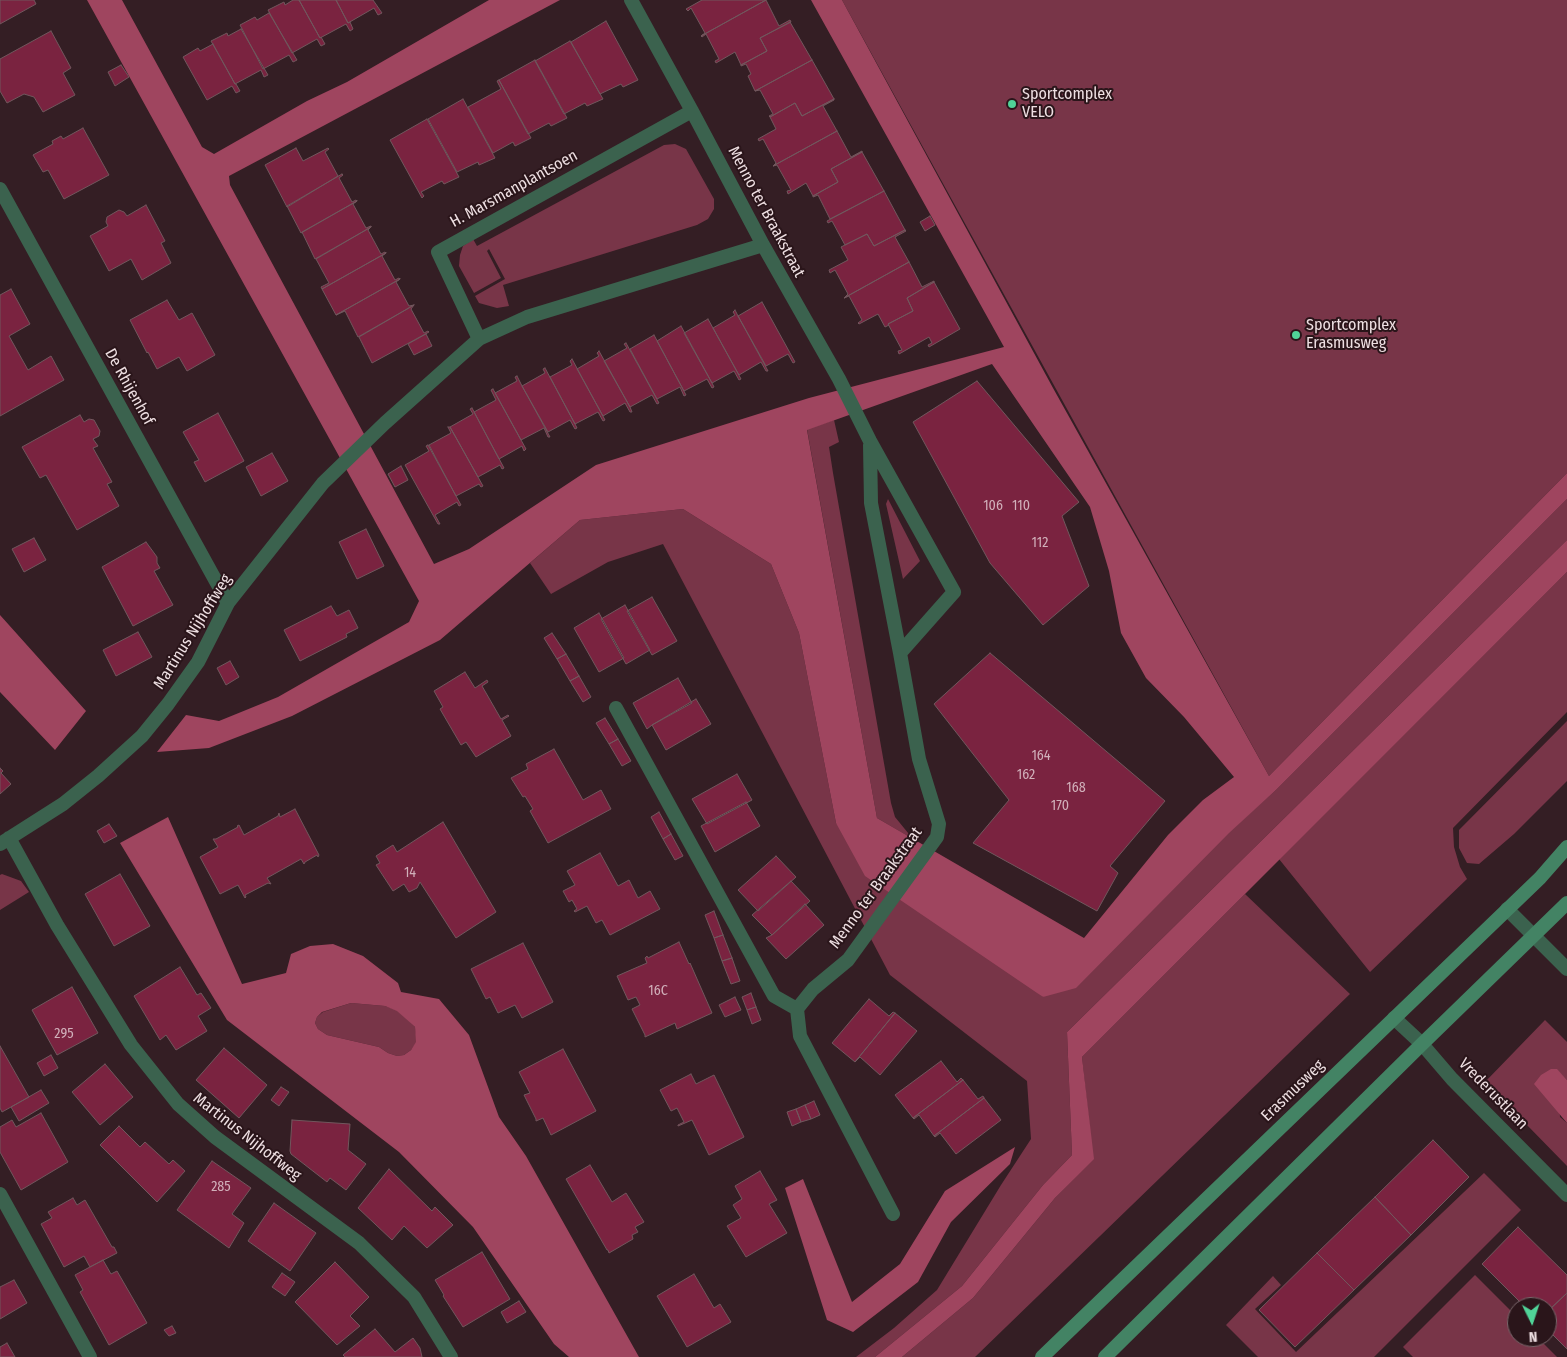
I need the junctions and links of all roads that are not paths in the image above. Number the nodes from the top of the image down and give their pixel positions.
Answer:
1 (631, 0) edge
2 (692, 111) junction
3 (0, 189) edge
4 (763, 245) junction
5 (479, 339) junction
6 (867, 435) junction
7 (228, 603) junction
8 (900, 652) junction
9 (616, 708) dead end
10 (5, 841) edge
11 (1567, 847) edge
12 (1567, 903) edge
13 (1507, 909) junction
14 (1534, 935) junction
15 (1567, 969) edge
16 (797, 1008) junction
17 (1394, 1018) junction
18 (1422, 1044) junction
19 (0, 1194) edge
20 (1567, 1195) edge
21 (893, 1214) dead end
22 (90, 1357) edge
23 (450, 1357) edge
24 (1042, 1357) edge
25 (1105, 1357) edge

1 - 2 street, Menno ter Braakstraat
2 - 4 street, Menno ter Braakstraat
2 - 5 street, H. Marsmanplantsoen
3 - 7 street, De Rhijenhof
4 - 5 street
4 - 6 street, Menno ter Braakstraat
5 - 7 street, Martinus Nijhoffweg
6 - 8 street, Menno ter Braakstraat
6 - 8 street, Menno ter Braakstraat
7 - 10 street, Martinus Nijhoffweg
8 - 16 street, Menno ter Braakstraat
9 - 16 street
10 - 23 street, Martinus Nijhoffweg
11 - 13 main road, Erasmusweg
12 - 14 main road
13 - 14 street
13 - 17 main road, Erasmusweg
14 - 15 street
14 - 18 main road
16 - 21 street
17 - 18 street, Vrederustlaan
17 - 24 main road, Erasmusweg
18 - 20 street, Vrederustlaan
18 - 25 main road
19 - 22 street

